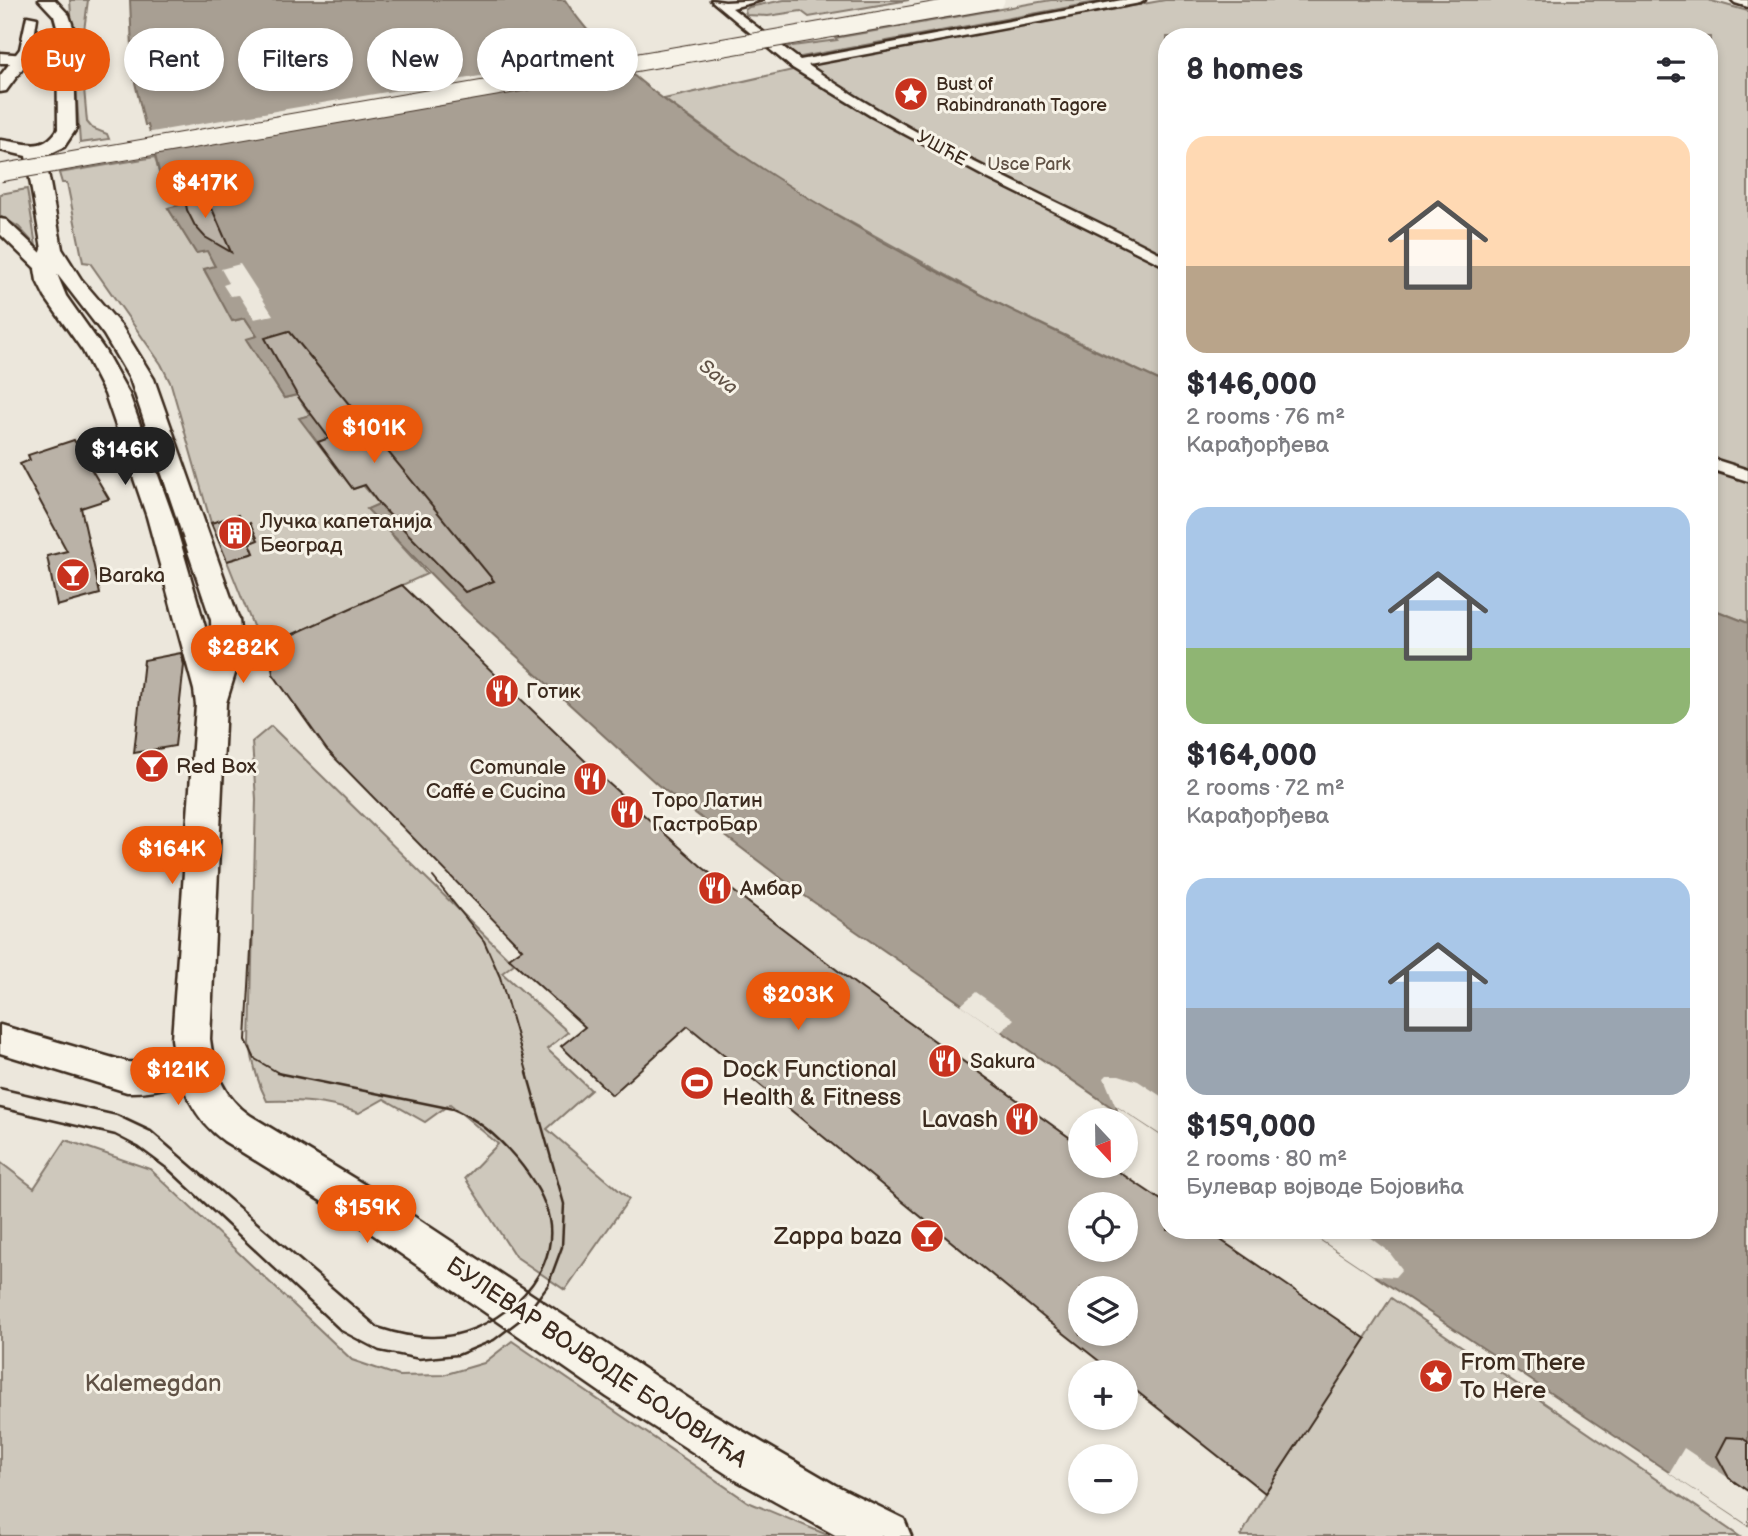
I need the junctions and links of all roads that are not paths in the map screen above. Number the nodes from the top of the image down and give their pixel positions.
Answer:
1 (47, 0) edge
2 (757, 0) edge
3 (955, 0) edge
4 (996, 0) edge
5 (1140, 0) edge
6 (1740, 0) edge
7 (1123, 1) edge
8 (1748, 2) edge
9 (720, 3) edge
10 (31, 18) dead end
11 (0, 58) edge
12 (19, 58) junction
13 (795, 64) junction
14 (0, 86) edge
15 (0, 145) edge
16 (35, 153) junction
17 (0, 164) edge
18 (0, 173) edge
19 (0, 224) edge
20 (49, 258) junction
21 (1158, 258) edge
22 (1718, 466) edge
23 (1748, 476) edge
24 (0, 1039) edge
25 (194, 1066) junction
26 (887, 1536) edge

1 - 16 main road
2 - 9 street, УШЋЕ
3 - 17 main road
4 - 18 main road, bridge
5 - 7 street
6 - 8 main road
7 - 13 street
9 - 13 street, УШЋЕ
10 - 12 street
11 - 12 main road
12 - 14 main road
13 - 21 street, УШЋЕ
15 - 16 main road
16 - 20 main road
19 - 20 street
20 - 25 main road
22 - 23 street
24 - 25 street
25 - 26 main road, БУЛЕВАР ВОЈВОДЕ БОЈОВИЋА

